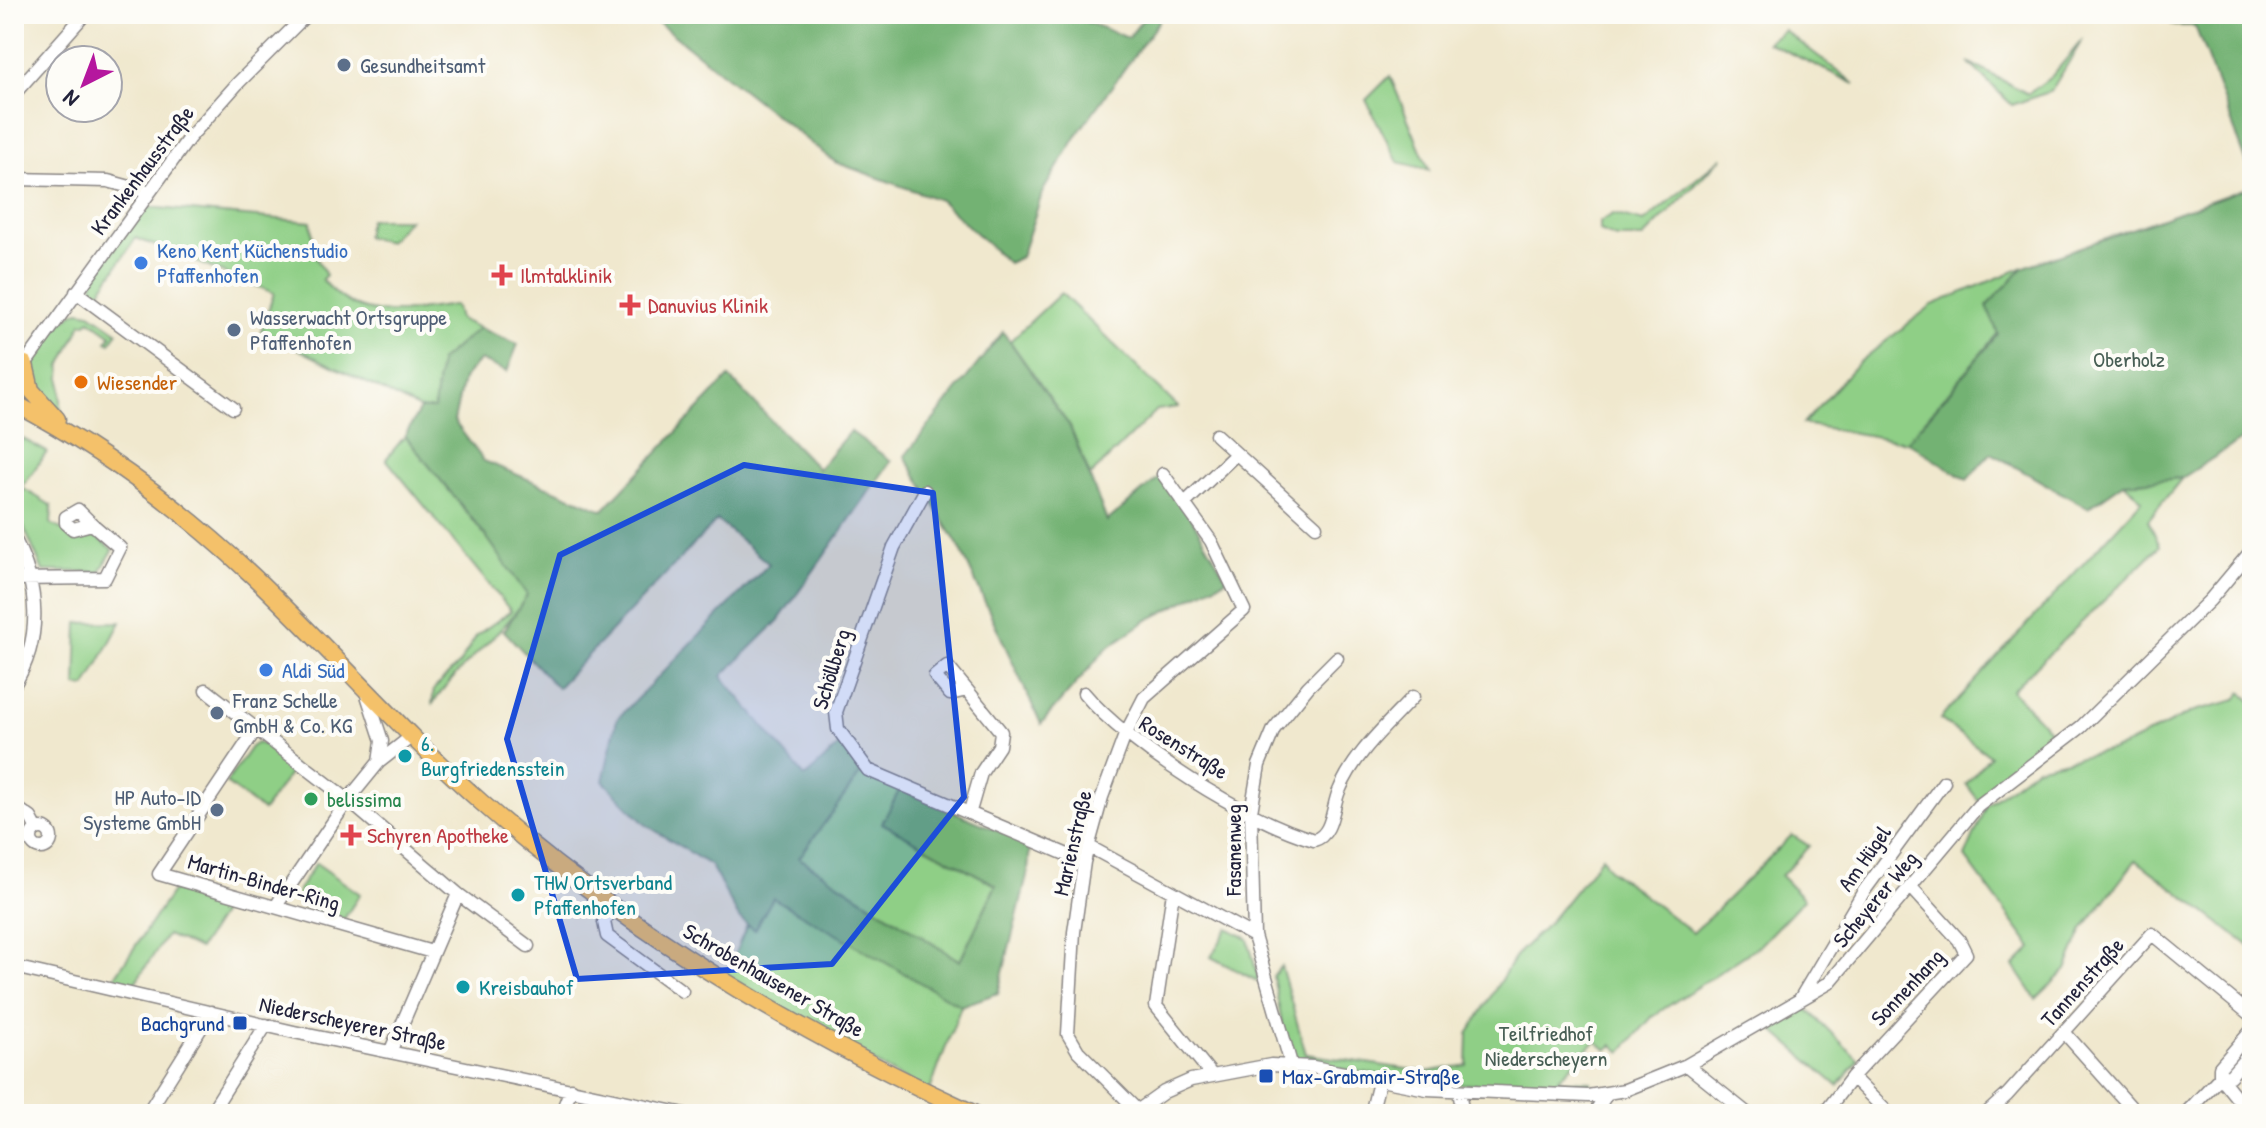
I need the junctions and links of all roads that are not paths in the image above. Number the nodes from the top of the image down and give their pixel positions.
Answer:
1 (85, 14) edge
2 (307, 14) edge
3 (14, 94) edge
4 (14, 179) edge
5 (148, 192) junction
6 (76, 292) junction
7 (20, 369) edge
8 (14, 400) edge
9 (233, 408) dead end
10 (69, 432) junction
11 (1216, 435) dead end
12 (1236, 454) junction
13 (1163, 474) dead end
14 (925, 491) dead end
15 (1185, 503) junction
16 (92, 524) dead end
17 (1316, 526) dead end
18 (14, 538) edge
19 (2252, 550) edge
20 (30, 578) junction
21 (14, 579) edge
22 (1337, 658) dead end
23 (14, 685) edge
24 (206, 690) dead end
25 (365, 690) junction
26 (967, 690) dead end
27 (1084, 693) dead end
28 (1413, 697) dead end
29 (256, 729) junction
30 (407, 732) junction
31 (1125, 735) junction
32 (382, 746) junction
33 (379, 762) junction
34 (1944, 782) dead end
35 (348, 800) junction
36 (14, 806) edge
37 (970, 811) junction
38 (1251, 812) junction
39 (37, 829) dead end
40 (1088, 846) junction
41 (1084, 862) junction
42 (1911, 887) junction
43 (1173, 892) junction
44 (458, 894) junction
45 (276, 906) junction
46 (613, 907) junction
47 (1254, 936) junction
48 (528, 946) dead end
49 (432, 952) junction
50 (14, 967) edge
51 (682, 991) dead end
52 (1798, 1002) junction
53 (211, 1012) junction
54 (2252, 1016) edge
55 (266, 1025) junction
56 (2252, 1030) edge
57 (2064, 1032) junction
58 (391, 1050) junction
59 (2252, 1051) edge
60 (1291, 1064) junction
61 (1687, 1065) junction
62 (1211, 1074) junction
63 (1852, 1077) junction
64 (2220, 1077) junction
65 (1379, 1082) junction
66 (571, 1089) junction
67 (1459, 1091) junction
68 (1606, 1095) junction
69 (1137, 1113) edge
70 (147, 1114) edge
71 (210, 1114) edge
72 (561, 1114) edge
73 (685, 1114) edge
74 (975, 1114) edge
75 (1371, 1114) edge
76 (1463, 1114) edge
77 (1594, 1114) edge
78 (1748, 1114) edge
79 (1824, 1114) edge
80 (1889, 1114) edge
81 (1986, 1114) edge
82 (2137, 1114) edge
83 (2185, 1114) edge
84 (2250, 1114) edge

1 - 3 street
2 - 5 street, Krankenhausstraße
4 - 5 street
5 - 6 street, Krankenhausstraße
6 - 7 street, Krankenhausstraße
6 - 9 street
7 - 8 street, Krankenhausstraße
7 - 10 main road
8 - 10 main road, Schrobenhausener Straße
10 - 25 main road, Schrobenhausener Straße
11 - 12 street
12 - 15 street
12 - 17 street
13 - 15 street
14 - 37 street, Schöllberg
15 - 31 street, Marienstraße
16 - 20 street
18 - 20 street
19 - 42 street, Scheyerer Weg
20 - 21 street
20 - 23 street
22 - 38 street, Fasanenweg
24 - 29 street
25 - 30 main road, Schrobenhausener Straße
25 - 32 street
26 - 37 street
27 - 31 street, Rosenstraße
28 - 38 street, Rosenstraße
29 - 35 street
29 - 45 street, Martin-Binder-Ring
30 - 32 street
30 - 33 street
30 - 46 main road, Schrobenhausener Straße
31 - 38 street, Rosenstraße
31 - 40 street, Marienstraße
32 - 33 street
33 - 35 street
34 - 52 street, Am Hügel
35 - 44 street
35 - 45 street
36 - 39 street
37 - 41 street, Schöllberg
38 - 47 street, Fasanenweg
40 - 41 street, Marienstraße
40 - 43 street
41 - 69 street, Marienstraße
42 - 52 street, Scheyerer Weg
42 - 63 street, Sonnenhang
43 - 47 street
43 - 62 street
44 - 48 street
44 - 49 street
45 - 49 street, Martin-Binder-Ring
46 - 51 street
46 - 74 main road, Schrobenhausener Straße
47 - 60 street, Fasanenweg
49 - 58 street
50 - 53 street, Niederscheyerer Straße
52 - 61 street, Scheyerer Weg
53 - 55 street, Niederscheyerer Straße
53 - 70 street
54 - 57 street, Tannenstraße
55 - 58 street, Niederscheyerer Straße
55 - 71 street
56 - 64 street
57 - 81 street, Tannenstraße
57 - 82 street
58 - 66 street, Niederscheyerer Straße
59 - 64 street
60 - 62 street
60 - 65 street
61 - 68 street, Scheyerer Weg
61 - 78 street
62 - 69 street
63 - 79 street, Sonnenhang
63 - 80 street
64 - 83 street
64 - 84 street
65 - 67 street
65 - 75 street
66 - 72 street
66 - 73 street, Niederscheyerer Straße
67 - 68 street, Scheyerer Weg
67 - 76 street
68 - 77 street

